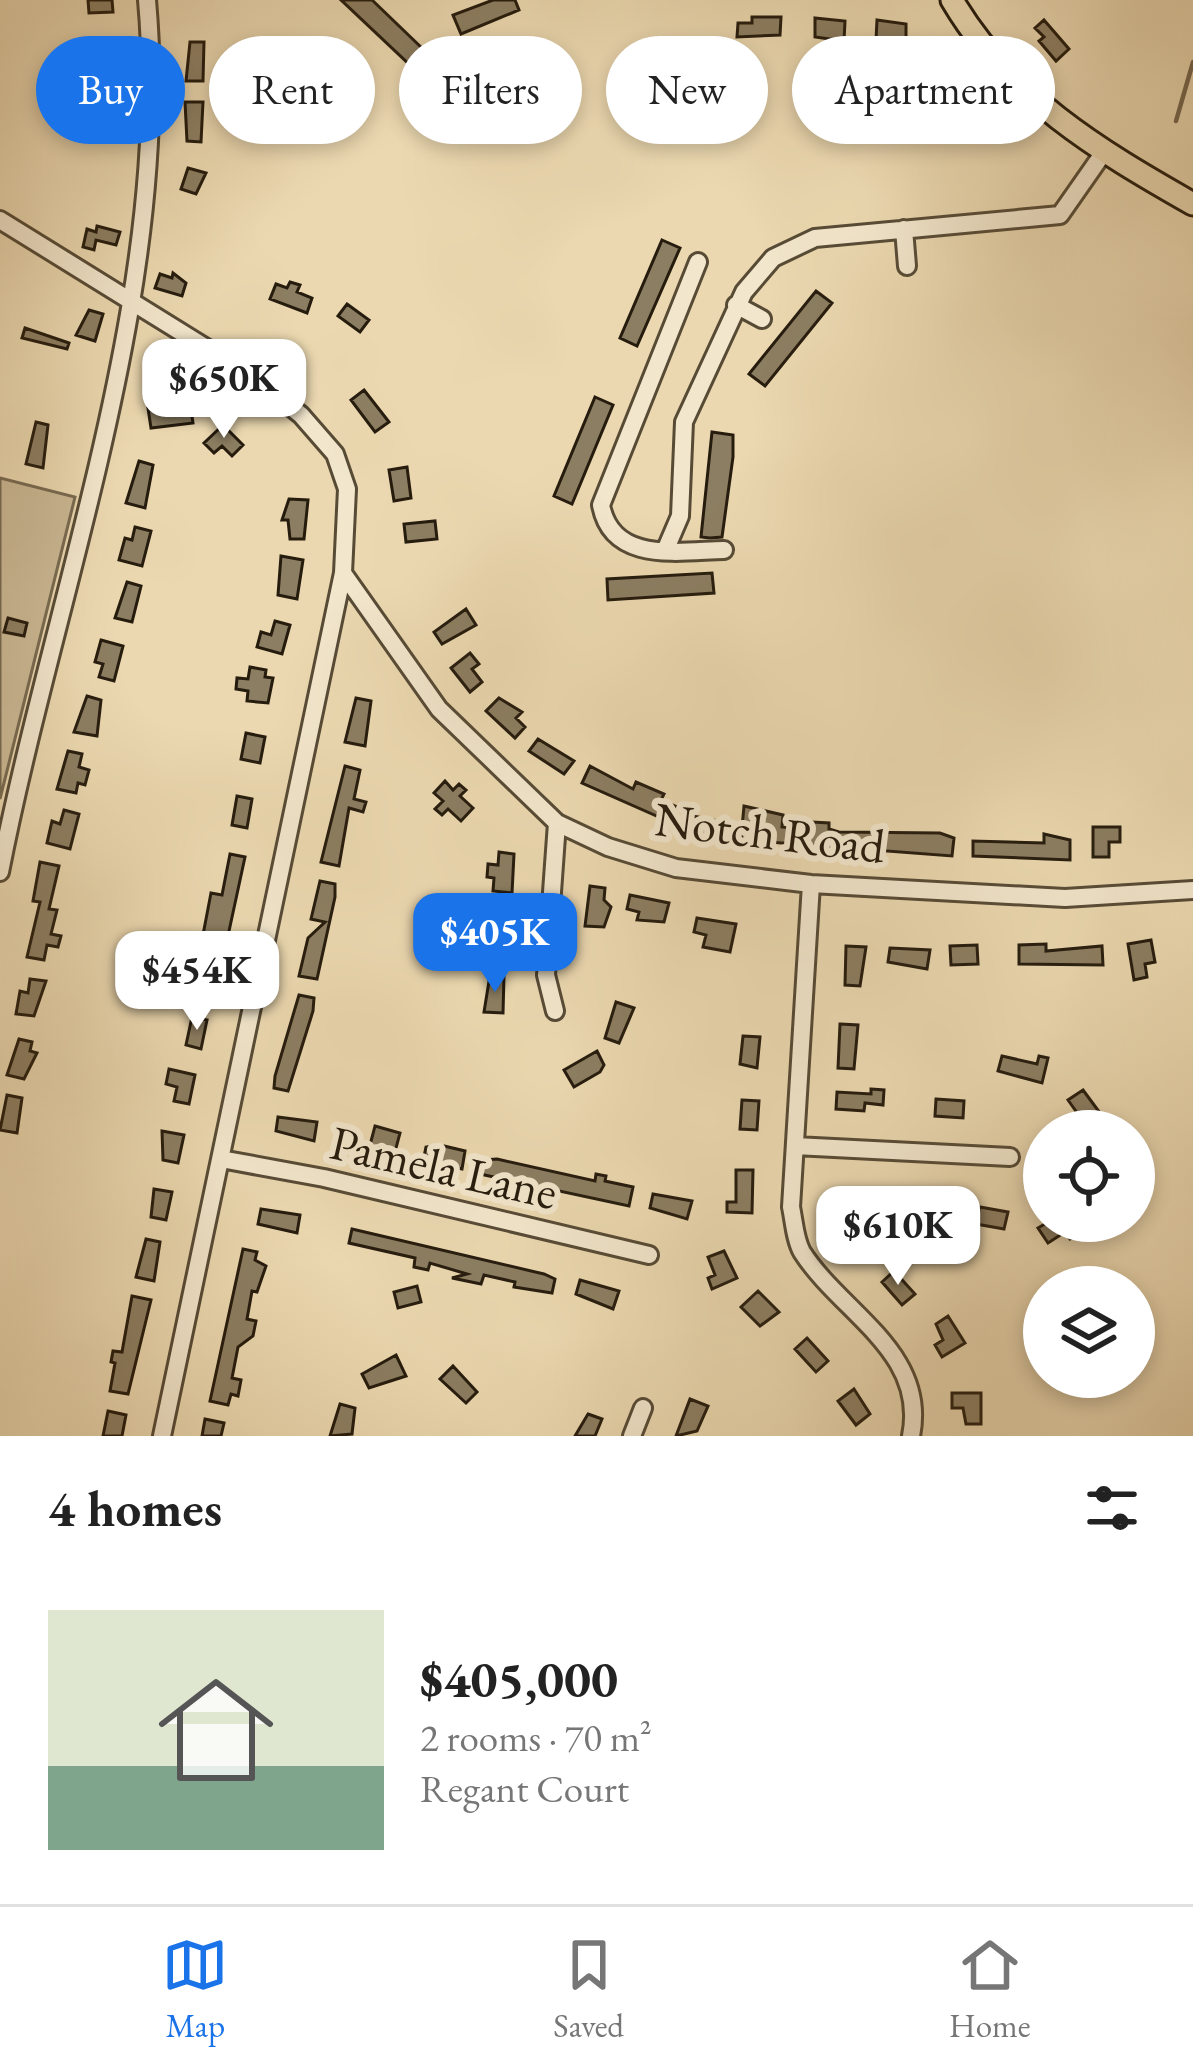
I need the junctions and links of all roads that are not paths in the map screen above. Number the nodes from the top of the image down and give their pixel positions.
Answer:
1 (147, 0) edge
2 (952, 0) edge
3 (1104, 152) junction
4 (1193, 204) edge
5 (0, 220) edge
6 (904, 230) junction
7 (698, 262) dead end
8 (907, 266) dead end
9 (128, 302) junction
10 (736, 305) junction
11 (762, 319) dead end
12 (724, 550) dead end
13 (665, 551) junction
14 (343, 573) junction
15 (557, 823) junction
16 (0, 872) edge
17 (811, 884) junction
18 (1193, 890) edge
19 (555, 1011) dead end
20 (795, 1146) junction
21 (1010, 1156) dead end
22 (221, 1159) junction
23 (649, 1255) dead end
24 (643, 1408) dead end
25 (162, 1436) edge
26 (632, 1436) edge
27 (911, 1436) edge

1 - 9 street
2 - 3 main road
3 - 4 main road
3 - 6 street
5 - 9 street
6 - 8 street
6 - 10 street
7 - 13 street
9 - 14 street
9 - 16 street
10 - 11 street
10 - 13 street
12 - 13 street
14 - 15 street, Notch Road
14 - 22 street
15 - 17 street, Notch Road
15 - 19 street
17 - 18 street, Notch Road
17 - 20 street
20 - 21 street
20 - 27 street
22 - 23 street, Pamela Lane
22 - 25 street
24 - 26 street

